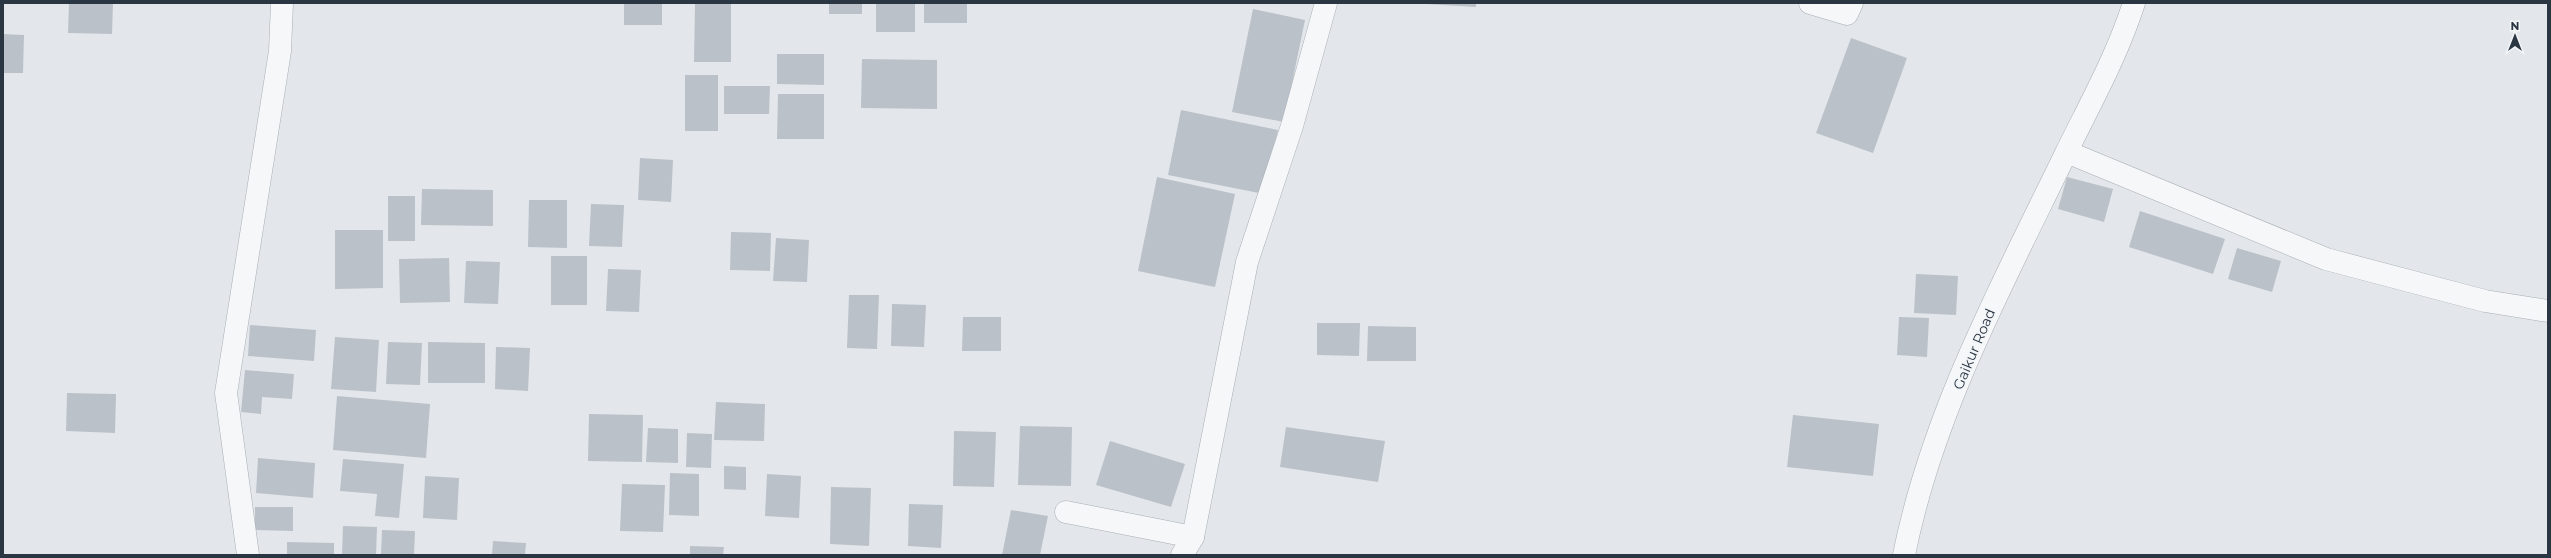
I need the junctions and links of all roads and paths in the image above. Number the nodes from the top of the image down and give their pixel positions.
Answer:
1 (282, 3) edge
2 (1326, 3) edge
3 (1810, 3) edge
4 (1852, 3) edge
5 (2131, 4) edge
6 (2066, 152) junction
7 (2548, 311) edge
8 (1066, 512) dead end
9 (1187, 546) edge
10 (248, 555) edge
11 (1904, 555) edge

1 - 10 street
2 - 9 street
3 - 4 street
5 - 6 street, Gaikur Road
6 - 7 street
6 - 11 street, Gaikur Road
8 - 9 street

